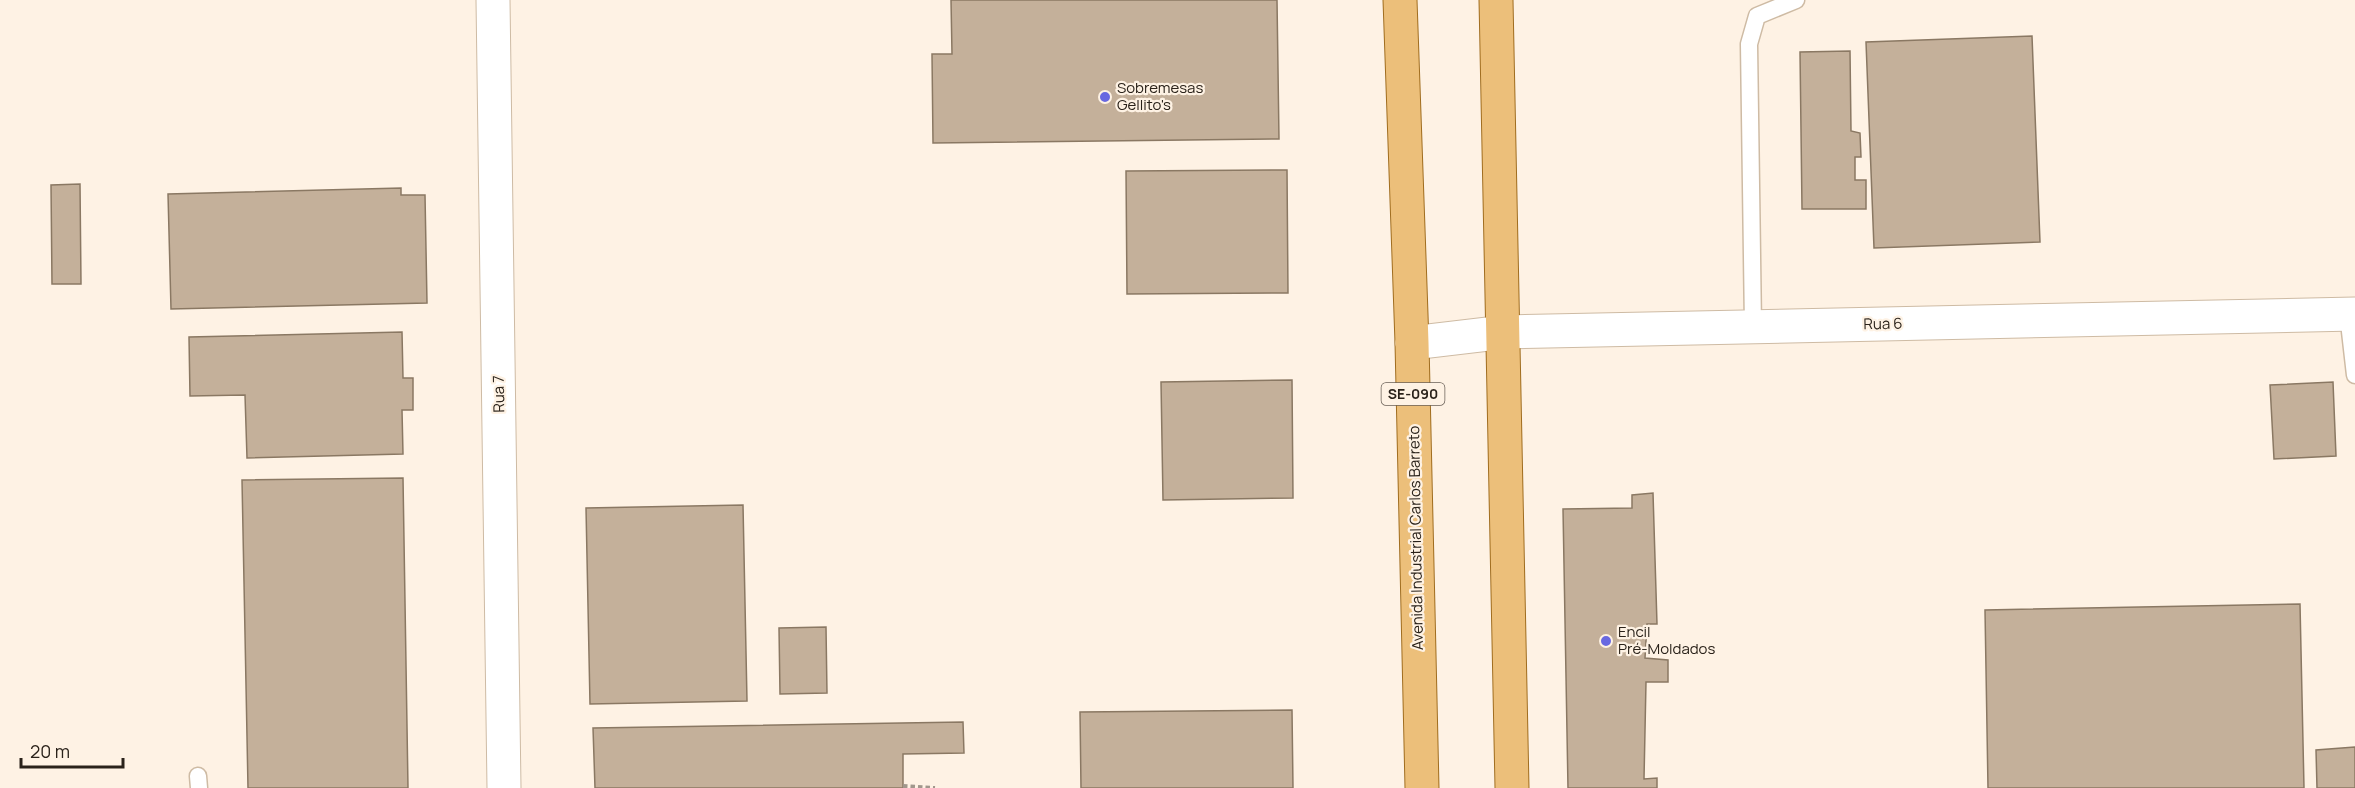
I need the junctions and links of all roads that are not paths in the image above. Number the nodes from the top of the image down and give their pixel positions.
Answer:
1 (493, 0) edge
2 (1400, 0) edge
3 (1496, 0) edge
4 (1796, 0) edge
5 (2351, 314) edge
6 (1753, 327) junction
7 (1505, 332) junction
8 (1412, 343) junction
9 (2355, 375) edge
10 (504, 788) edge
11 (1422, 788) edge
12 (1512, 788) edge

1 - 10 street, Rua 7
2 - 8 main road, Avenida Industrial Carlos Barreto / SE-090
3 - 7 main road
4 - 6 lane
5 - 6 street, Rua 6
5 - 9 lane
6 - 7 street, Rua 6
7 - 8 street, Rua 6
7 - 12 main road
8 - 11 main road, Avenida Industrial Carlos Barreto / SE-090

